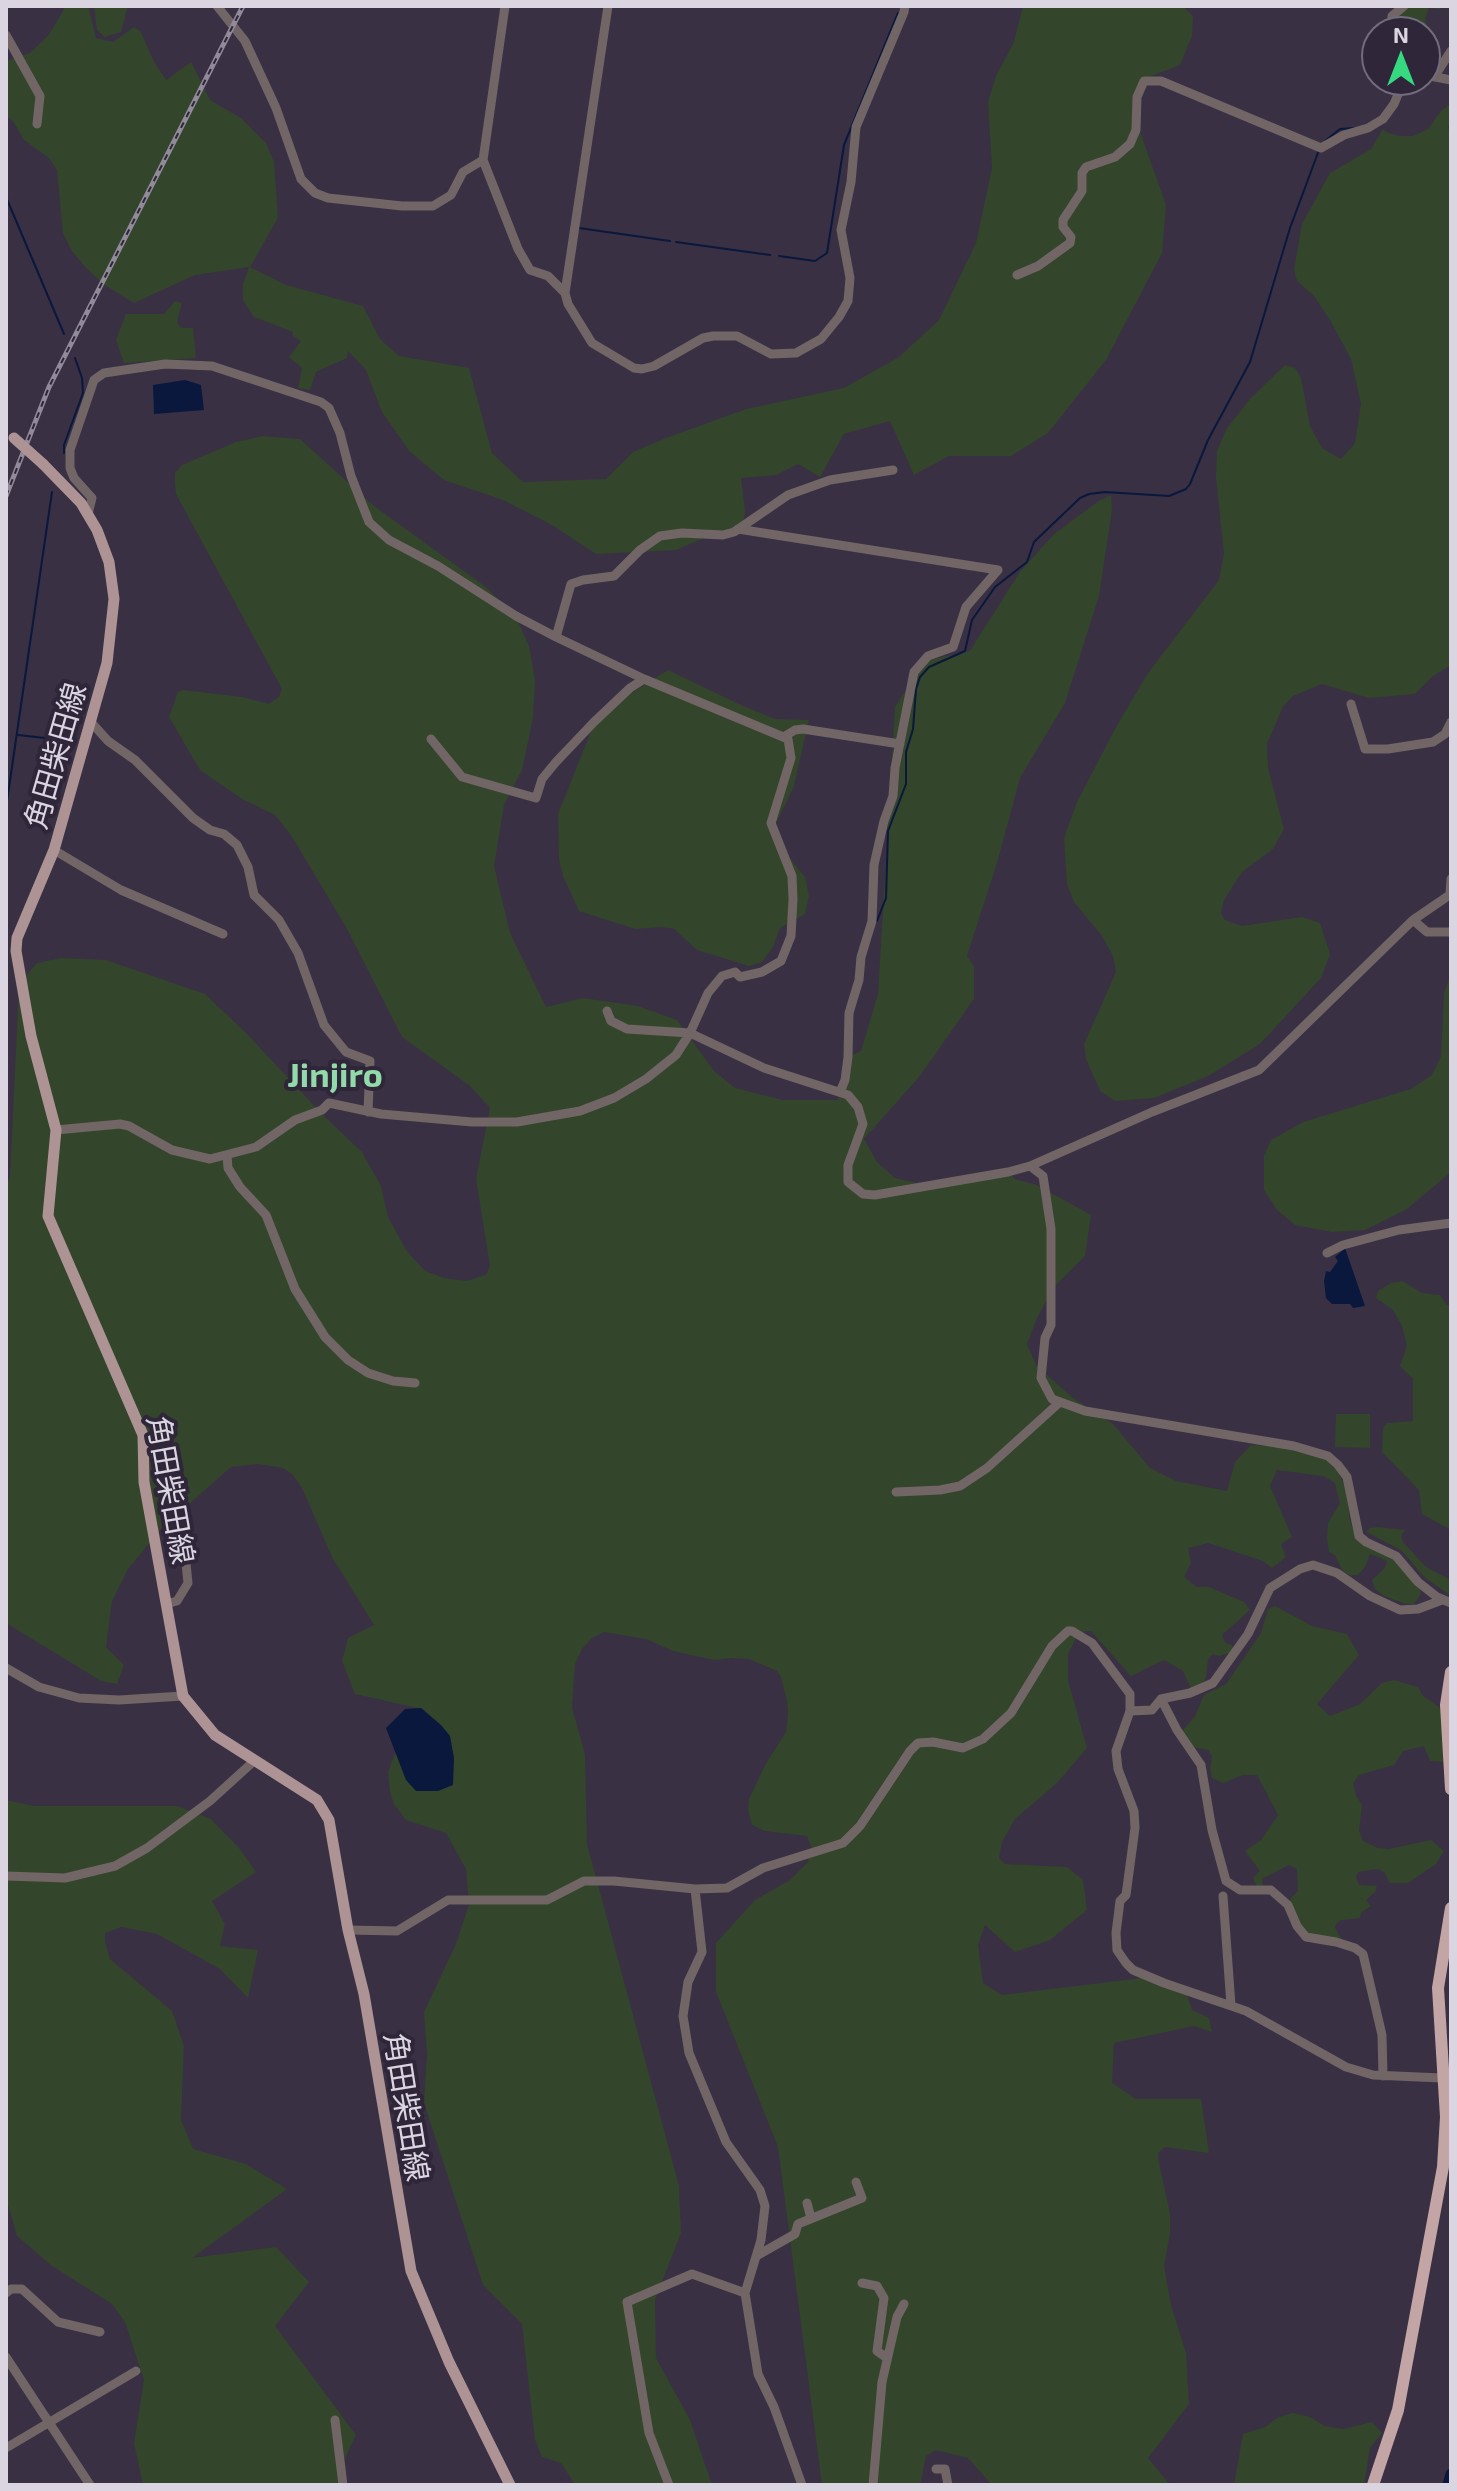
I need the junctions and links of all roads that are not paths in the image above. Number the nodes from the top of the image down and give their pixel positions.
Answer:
1 (217, 6) edge
2 (505, 6) edge
3 (608, 6) edge
4 (905, 6) edge
5 (6, 35) edge
6 (1397, 96) edge
7 (37, 124) dead end
8 (483, 160) junction
9 (1017, 275) dead end
10 (565, 293) junction
11 (10, 434) edge
12 (893, 470) dead end
13 (88, 514) junction
14 (738, 529) junction
15 (556, 637) junction
16 (644, 679) junction
17 (1351, 704) dead end
18 (90, 721) junction
19 (1451, 722) edge
20 (785, 736) junction
21 (431, 739) dead end
22 (900, 744) junction
23 (54, 850) junction
24 (1451, 879) edge
25 (1451, 894) edge
26 (1413, 920) junction
27 (1451, 932) edge
28 (223, 934) dead end
29 (607, 1011) dead end
30 (690, 1033) junction
31 (840, 1092) junction
32 (368, 1112) junction
33 (56, 1130) junction
34 (227, 1155) junction
35 (1030, 1166) junction
36 (1451, 1223) edge
37 (1327, 1253) dead end
38 (415, 1383) dead end
39 (1060, 1402) junction
40 (896, 1492) dead end
41 (181, 1515) dead end
42 (1446, 1602) edge
43 (166, 1604) junction
44 (6, 1668) edge
45 (1451, 1672) edge
46 (183, 1696) junction
47 (1161, 1699) junction
48 (1130, 1711) junction
49 (254, 1761) junction
50 (1451, 1789) edge
51 (6, 1876) edge
52 (695, 1889) junction
53 (1223, 1896) dead end
54 (1451, 1908) edge
55 (348, 1930) junction
56 (1231, 2005) junction
57 (1383, 2076) junction
58 (1442, 2078) junction
59 (1448, 2117) edge
60 (1448, 2156) edge
61 (856, 2182) dead end
62 (807, 2203) dead end
63 (811, 2218) junction
64 (758, 2255) junction
65 (862, 2283) dead end
66 (6, 2293) edge
67 (745, 2293) junction
68 (904, 2304) dead end
69 (100, 2332) dead end
70 (6, 2357) edge
71 (887, 2358) junction
72 (136, 2371) dead end
73 (335, 2420) dead end
74 (48, 2421) junction
75 (6, 2448) edge
76 (936, 2469) dead end
77 (90, 2485) edge
78 (343, 2485) edge
79 (510, 2485) edge
80 (669, 2485) edge
81 (802, 2485) edge
82 (873, 2485) edge
83 (948, 2485) edge
84 (1373, 2485) edge

1 - 8 street
2 - 8 street
3 - 10 street
4 - 10 street
5 - 7 street
6 - 9 street
8 - 10 street
11 - 13 main road, 角田柴田線, bridge
12 - 14 street
13 - 15 street
13 - 18 main road, 角田柴田線
14 - 15 street
14 - 22 street
15 - 16 street
16 - 20 street
16 - 21 street
17 - 19 street
18 - 23 main road, 角田柴田線
18 - 32 street
20 - 22 street
20 - 30 street
22 - 31 street
23 - 28 street
23 - 33 main road, 角田柴田線
24 - 25 street
25 - 26 street
26 - 27 street
26 - 35 street
29 - 30 street
30 - 31 street
30 - 32 street
31 - 35 street
32 - 34 street
33 - 34 street
33 - 43 main road, 角田柴田線
34 - 38 street
35 - 39 street
36 - 37 street
39 - 40 street
39 - 42 street
41 - 43 street
42 - 47 street
43 - 46 main road, 角田柴田線
44 - 46 street
45 - 50 highway
46 - 49 main road, 角田柴田線
47 - 48 street
47 - 57 street
48 - 52 street
48 - 56 street
49 - 51 street
49 - 55 main road, 角田柴田線
52 - 55 street
52 - 64 street
53 - 56 street
54 - 58 highway
55 - 79 main road, 角田柴田線
56 - 57 street
57 - 58 street
58 - 59 highway
59 - 60 highway
60 - 84 highway
61 - 63 street
62 - 63 street
63 - 64 street
64 - 67 street
65 - 71 street
66 - 69 street
67 - 80 street
67 - 81 street
68 - 71 street
70 - 74 street
71 - 82 street
72 - 74 street
73 - 78 street
74 - 75 street
74 - 77 street
76 - 83 street

